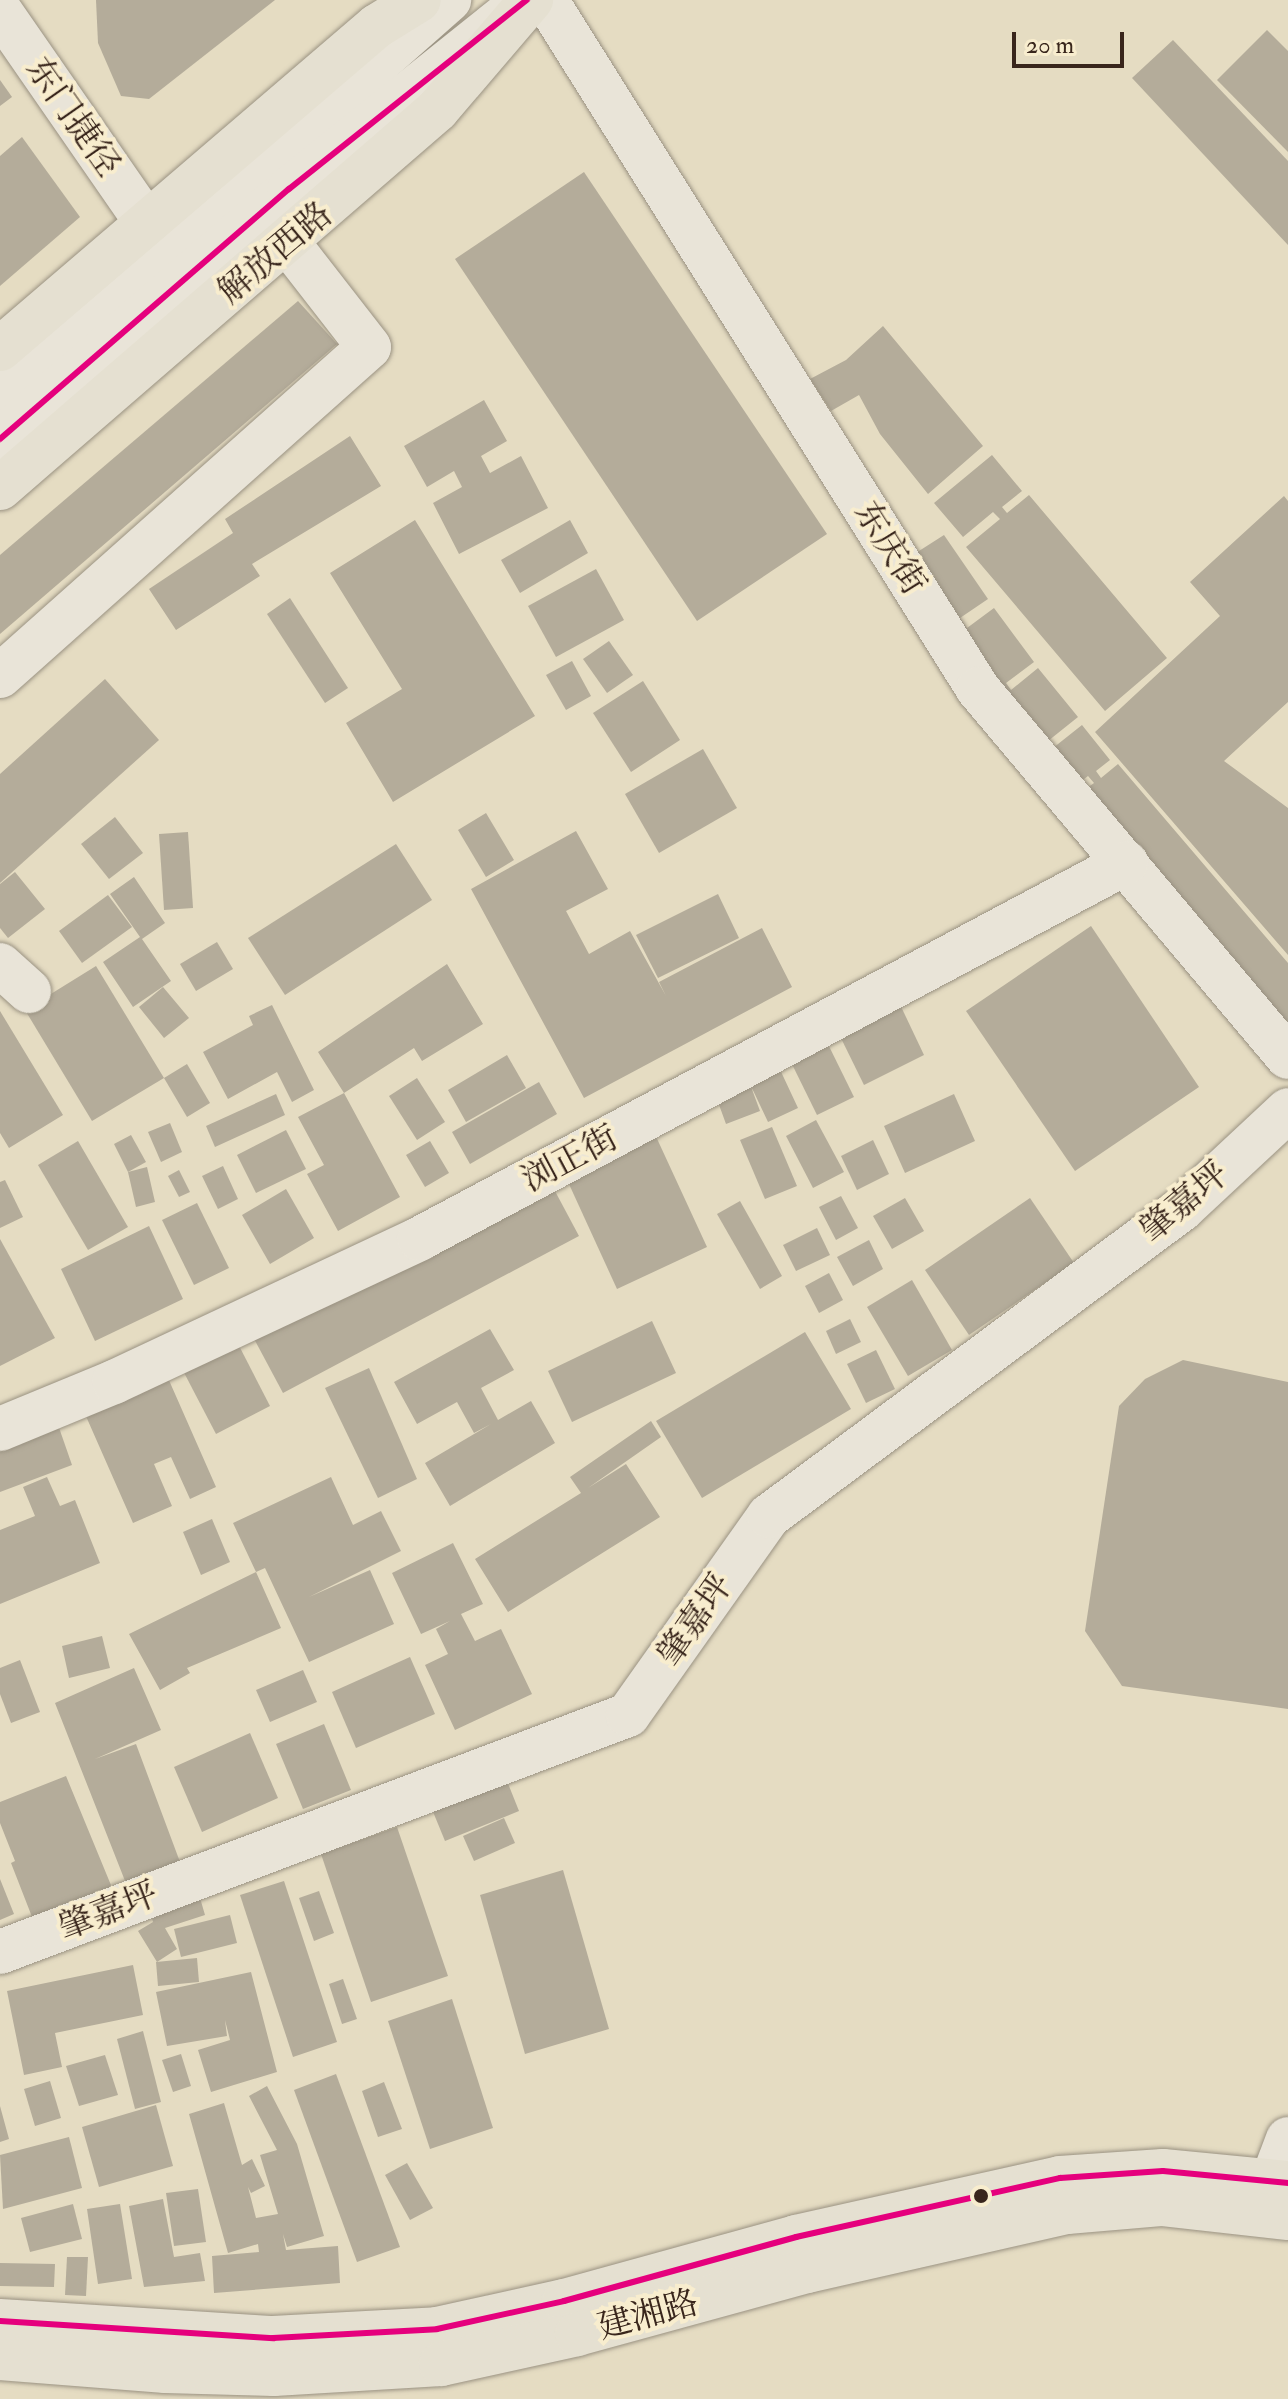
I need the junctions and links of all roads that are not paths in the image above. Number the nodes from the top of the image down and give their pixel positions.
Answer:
1 (419, 0) edge
2 (449, 0) edge
3 (529, 0) edge
4 (546, 0) edge
5 (0, 11) edge
6 (279, 176) junction
7 (146, 222) junction
8 (288, 243) junction
9 (0, 349) edge
10 (0, 396) edge
11 (0, 439) edge
12 (0, 488) edge
13 (0, 676) edge
14 (1126, 863) junction
15 (1288, 1057) edge
16 (1288, 1110) edge
17 (0, 1429) edge
18 (0, 1952) edge
19 (1288, 2139) edge
20 (1280, 2201) edge
21 (0, 2321) edge
22 (0, 2358) edge

1 - 7 main road
2 - 6 street, 解放西路
3 - 6 street, 解放西路
3 - 8 main road, 解放西路
4 - 14 street, 东庆街
5 - 7 street, 东门捷径
6 - 10 street, 解放西路
6 - 11 street, 解放西路
7 - 9 main road
8 - 12 main road, 解放西路
8 - 13 street
14 - 15 street, 东庆街
14 - 17 street, 浏正街
16 - 18 street, 肇嘉坪
19 - 20 street
20 - 21 main road, 建湘路
20 - 22 main road, 建湘路

